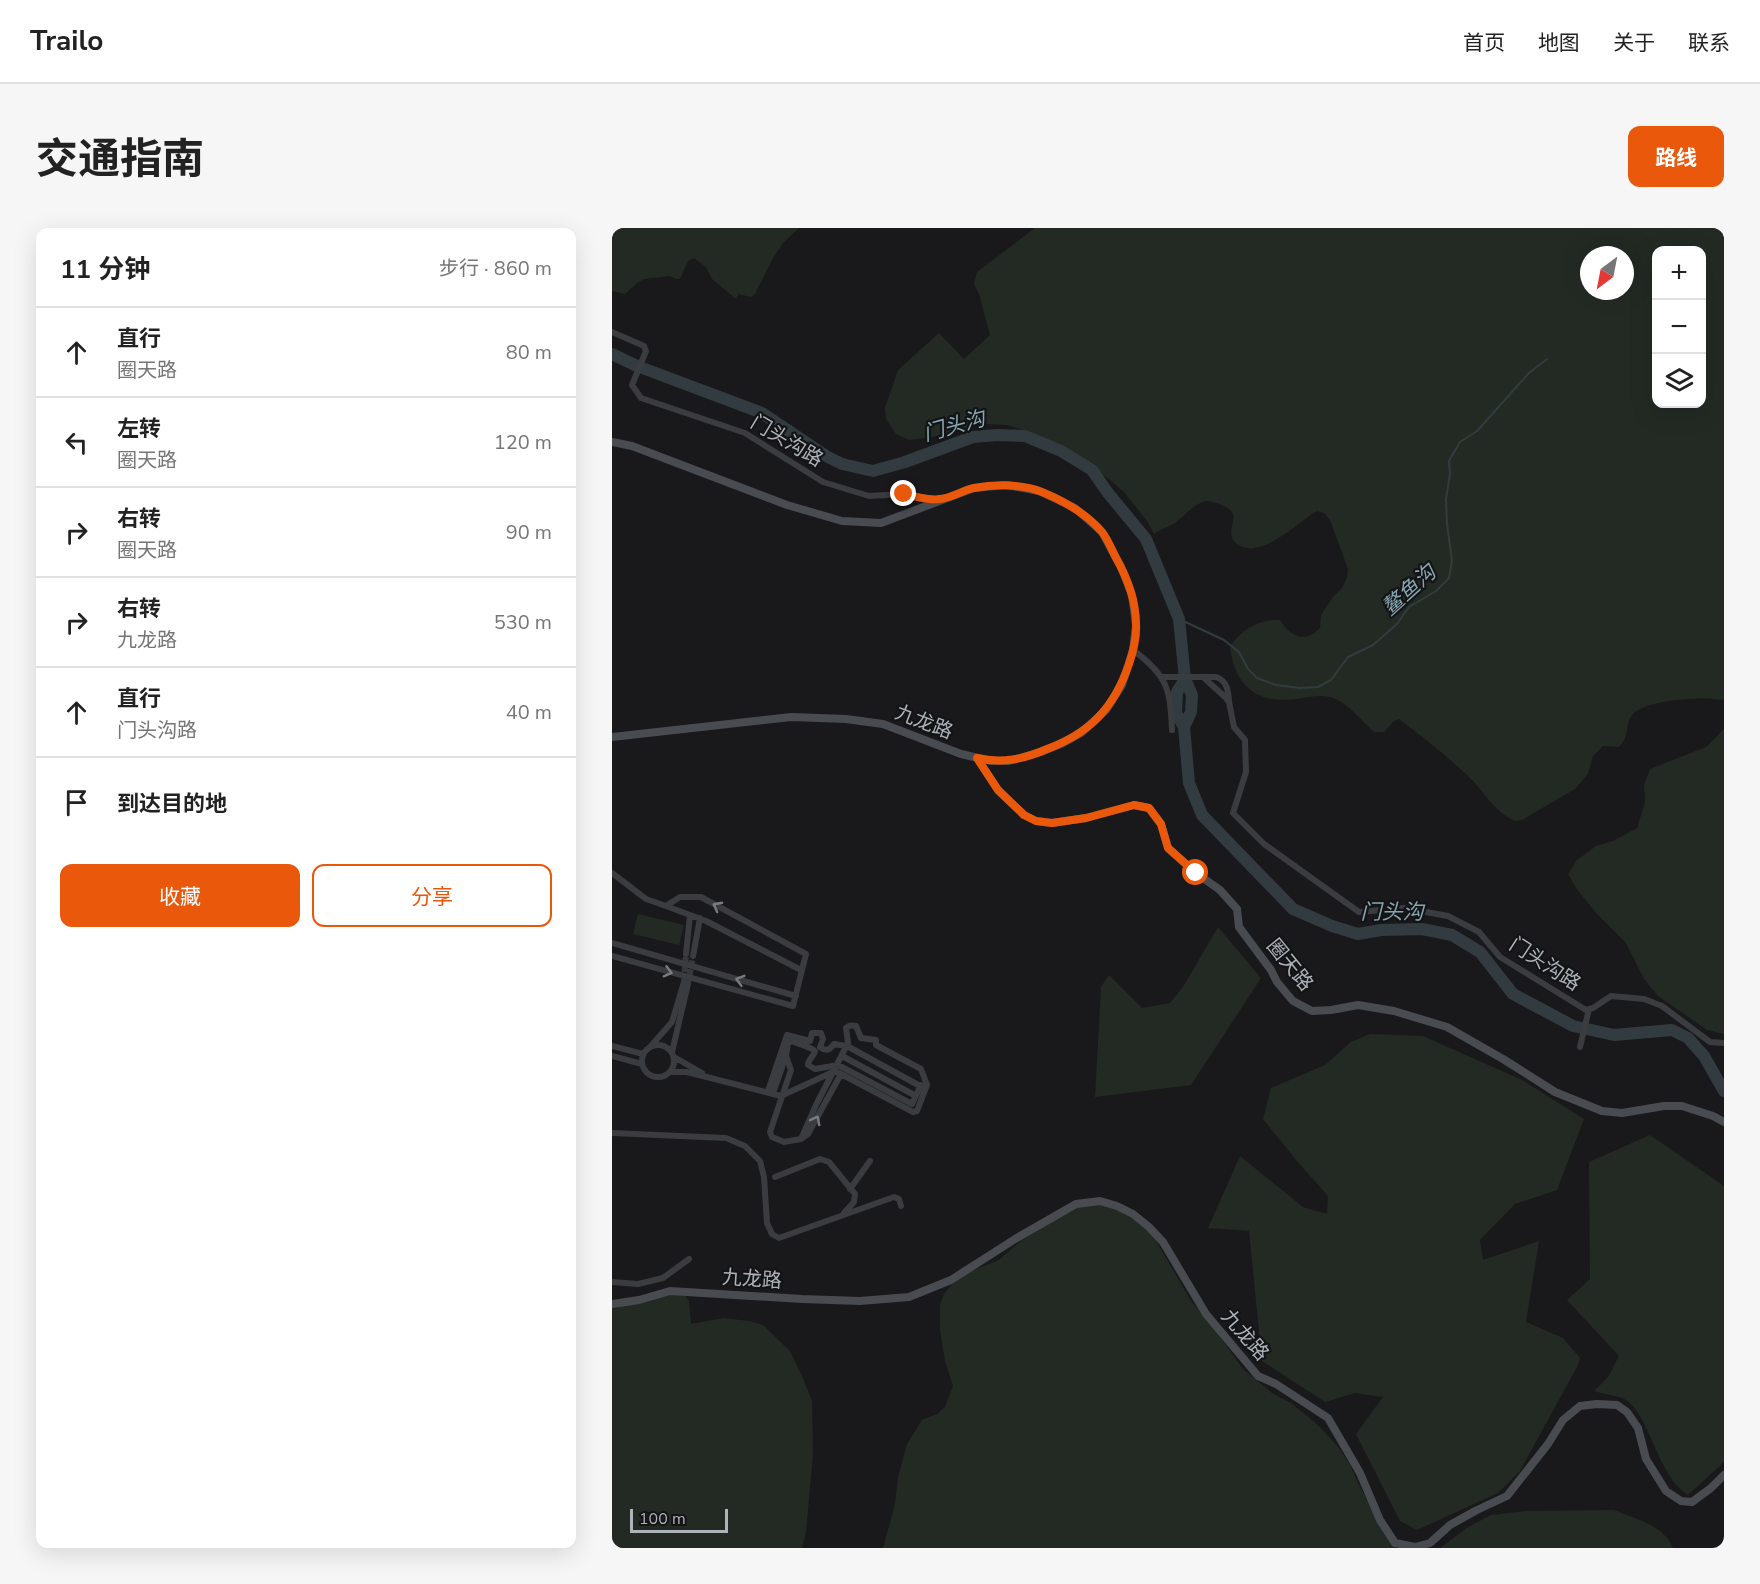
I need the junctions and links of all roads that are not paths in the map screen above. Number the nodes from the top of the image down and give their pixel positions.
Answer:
1 (612, 332) edge
2 (612, 441) edge
3 (940, 500) junction
4 (1133, 650) junction
5 (1162, 677) junction
6 (1172, 730) dead end
7 (612, 737) edge
8 (977, 758) junction
9 (612, 873) edge
10 (666, 906) junction
11 (690, 915) junction
12 (700, 918) junction
13 (612, 943) edge
14 (612, 958) edge
15 (801, 970) junction
16 (796, 996) junction
17 (1588, 1009) junction
18 (1724, 1043) edge
19 (612, 1046) edge
20 (847, 1046) junction
21 (650, 1047) junction
22 (1580, 1047) dead end
23 (643, 1054) junction
24 (673, 1054) junction
25 (612, 1056) edge
26 (786, 1056) junction
27 (842, 1056) junction
28 (642, 1064) junction
29 (838, 1070) junction
30 (670, 1072) junction
31 (708, 1076) junction
32 (924, 1077) junction
33 (920, 1086) junction
34 (770, 1092) junction
35 (781, 1096) junction
36 (916, 1096) junction
37 (915, 1106) junction
38 (1724, 1122) edge
39 (612, 1133) edge
40 (870, 1161) dead end
41 (776, 1177) dead end
42 (850, 1189) junction
43 (901, 1206) dead end
44 (841, 1216) junction
45 (689, 1259) dead end
46 (612, 1282) edge
47 (612, 1304) edge
48 (1724, 1474) edge

1 - 3 street, 门头沟路
2 - 3 street, 九龙路
3 - 4 street, 九龙路
4 - 5 street
4 - 8 street, 九龙路
5 - 6 street
5 - 17 street, 门头沟路
7 - 8 street, 九龙路
8 - 38 street, 圈天路
9 - 10 street
10 - 11 street
15 -> 10 street
11 - 12 street
11 - 12 street
12 - 15 street
16 -> 13 street
14 -> 16 street
15 - 16 street
17 - 18 street, 门头沟路
17 - 22 street
19 - 23 street
20 - 27 street
20 - 32 street
20 - 33 street
20 - 34 street
21 - 23 street
21 - 24 street
21 - 24 street
23 - 28 street
24 - 30 street
24 - 31 street
25 - 28 street
26 - 29 street
26 - 34 street
26 - 35 street
27 - 29 street
27 - 36 street
28 - 30 street
29 - 35 street
29 - 35 street
29 - 37 street
30 - 31 street
31 - 34 street
32 - 33 street
32 - 37 street
33 - 36 street
34 - 35 street
36 - 37 street
39 - 44 street
40 - 42 street
41 - 42 street
42 - 44 street
43 - 44 street
45 - 46 street
47 - 48 street, 九龙路

